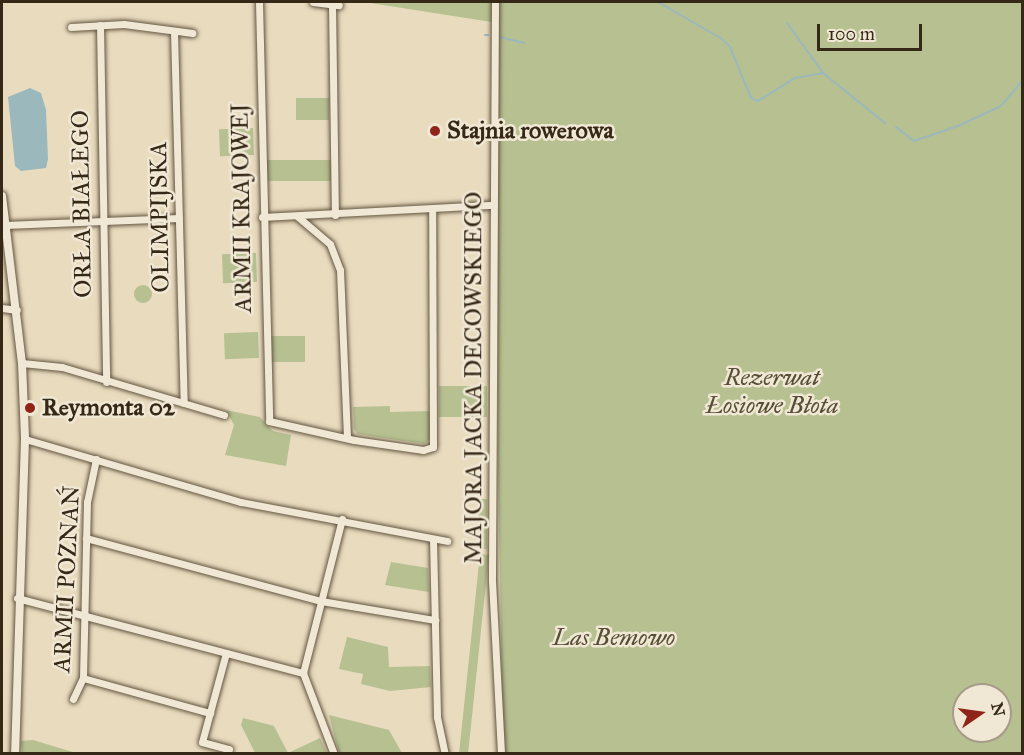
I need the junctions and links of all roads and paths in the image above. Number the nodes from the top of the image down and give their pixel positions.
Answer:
1 (259, 2) edge
2 (313, 2) edge
3 (495, 2) edge
4 (100, 25) junction
5 (71, 27) dead end
6 (174, 31) junction
7 (192, 33) dead end
8 (2, 196) edge
9 (494, 205) junction
10 (432, 210) junction
11 (335, 215) junction
12 (297, 216) junction
13 (179, 218) junction
14 (262, 218) junction
15 (102, 220) junction
16 (5, 225) junction
17 (2, 308) edge
18 (17, 310) junction
19 (22, 363) junction
20 (106, 382) junction
21 (184, 402) junction
22 (224, 415) dead end
23 (348, 438) junction
24 (25, 439) junction
25 (96, 459) junction
26 (342, 519) junction
27 (86, 538) junction
28 (434, 539) junction
29 (447, 541) dead end
30 (17, 598) junction
31 (321, 601) junction
32 (83, 613) junction
33 (435, 620) junction
34 (226, 653) junction
35 (303, 674) junction
36 (83, 678) junction
37 (73, 699) dead end
38 (210, 713) junction
39 (229, 749) dead end
40 (15, 753) edge
41 (334, 753) edge
42 (445, 753) edge
43 (501, 753) edge

1 - 14 street, ARMII KRAJOWEJ
2 - 11 street
3 - 9 street, MAJORA JACKA DECOWSKIEGO
4 - 5 street
4 - 6 street
4 - 15 street, ORŁA BIAŁEGO
6 - 7 street
6 - 13 street, OLIMPIJSKA
8 - 16 street
9 - 10 street
9 - 43 street, MAJORA JACKA DECOWSKIEGO
10 - 11 street
10 - 23 street
11 - 12 street
12 - 14 street
12 - 23 street
13 - 15 street
13 - 21 street, OLIMPIJSKA
14 - 23 street, ARMII KRAJOWEJ
15 - 16 street
15 - 20 street, ORŁA BIAŁEGO
16 - 18 street
17 - 18 street
18 - 19 street
19 - 20 street
19 - 24 street
20 - 21 street
21 - 22 street
24 - 25 street
24 - 30 street
25 - 26 street
25 - 27 street, ARMII POZNAŃ
26 - 28 street
26 - 31 street
27 - 31 street
27 - 32 street, ARMII POZNAŃ
28 - 29 street
28 - 33 street
30 - 32 street
30 - 40 street
31 - 33 street
31 - 35 street
32 - 34 street
32 - 36 street, ARMII POZNAŃ
33 - 42 street
34 - 35 street
34 - 38 street
35 - 41 street
36 - 37 street, ARMII POZNAŃ
36 - 38 street
38 - 39 street

